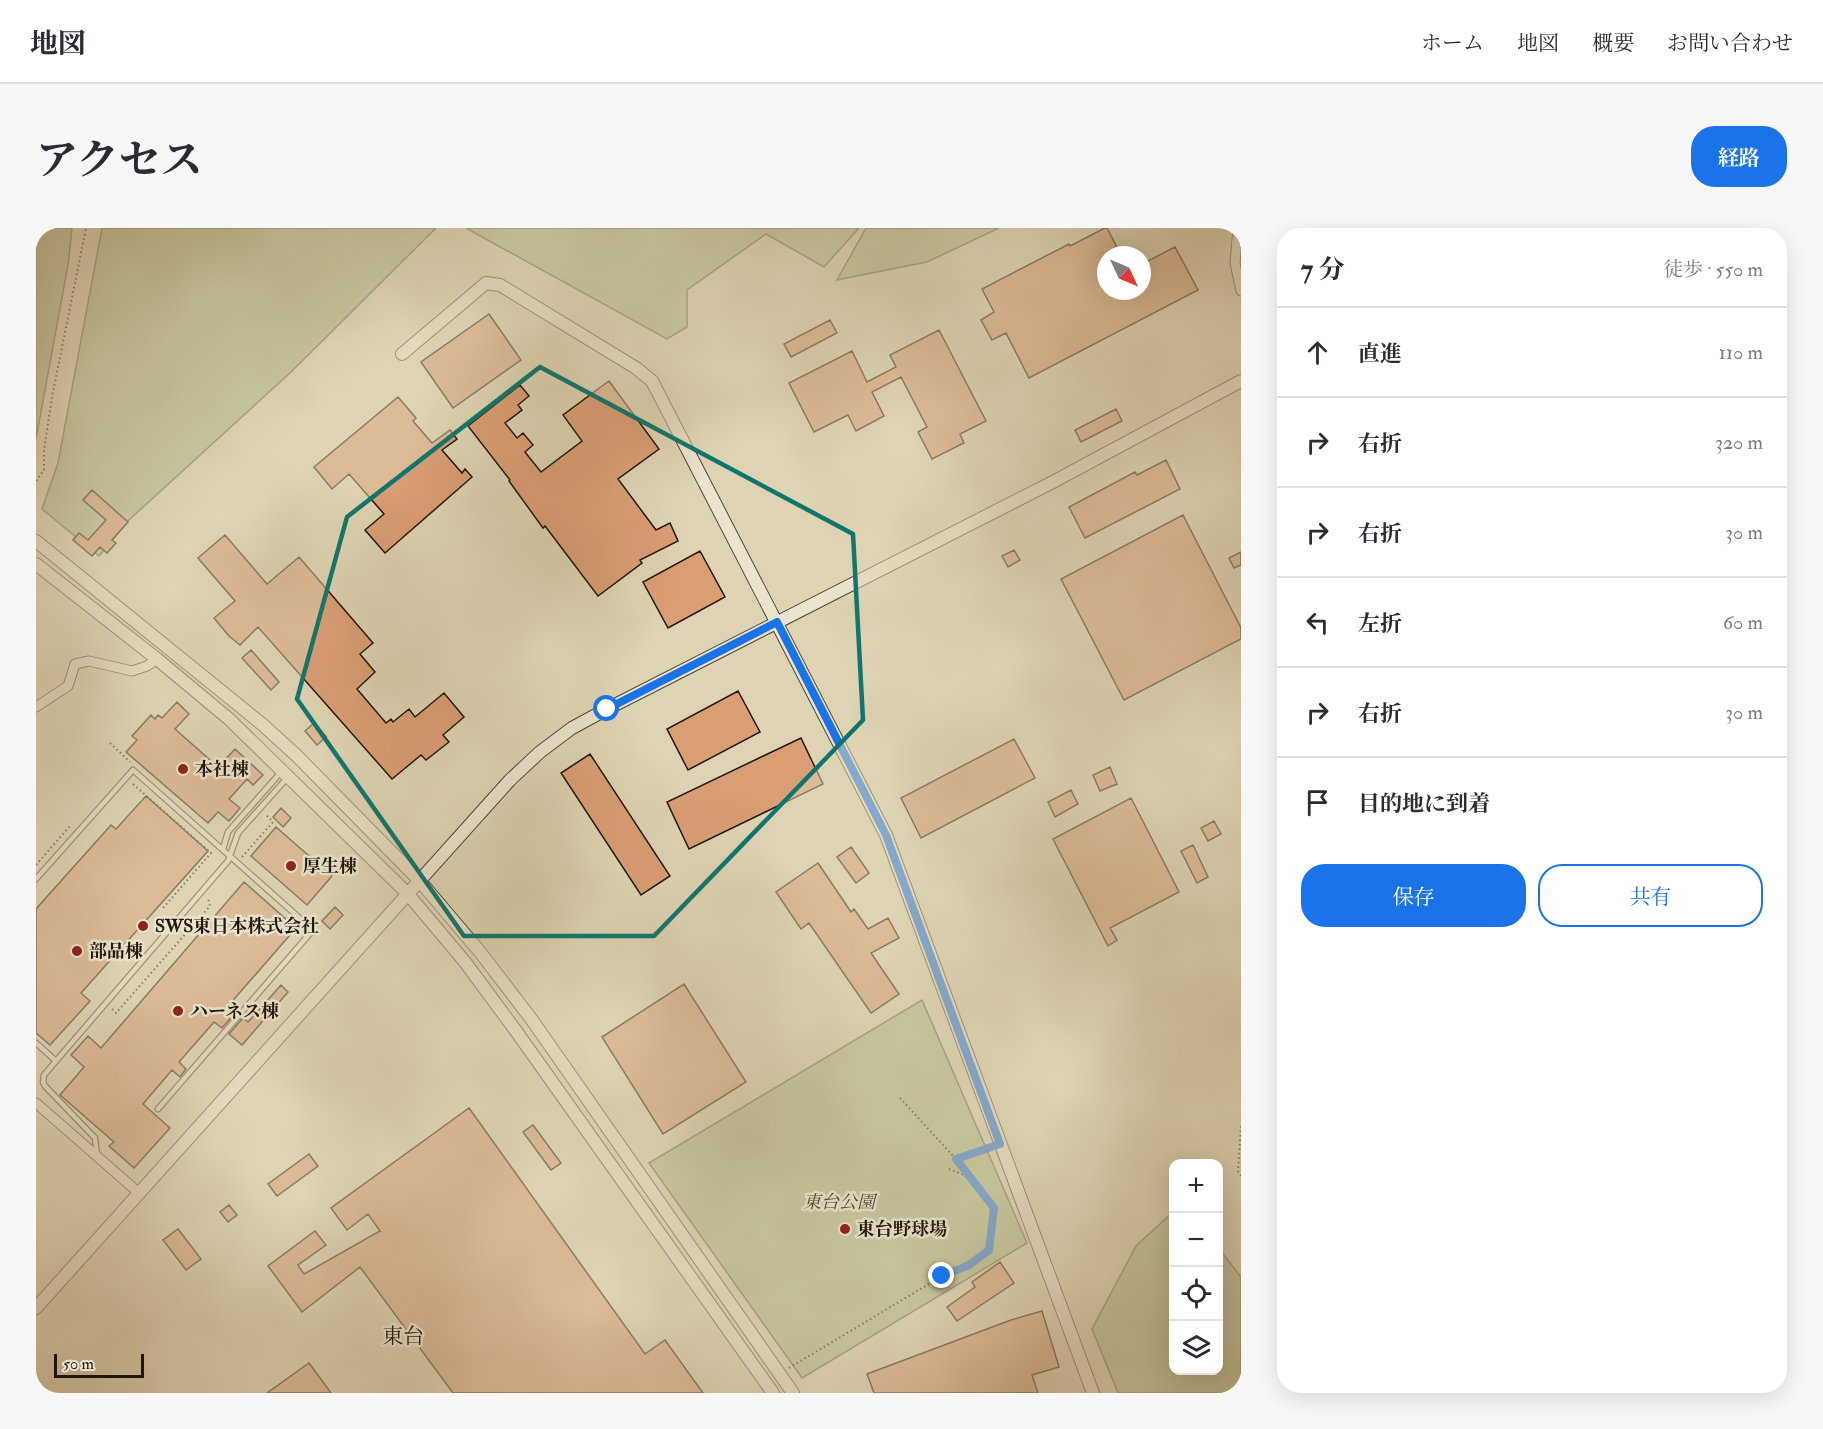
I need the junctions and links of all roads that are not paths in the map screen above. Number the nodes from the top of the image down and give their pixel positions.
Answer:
1 (1238, 228) edge
2 (1241, 291) edge
3 (402, 354) dead end
4 (1241, 381) edge
5 (36, 541) edge
6 (36, 564) edge
7 (777, 622) junction
8 (157, 659) junction
9 (36, 707) edge
10 (285, 774) junction
11 (223, 849) junction
12 (231, 856) junction
13 (36, 879) edge
14 (419, 880) junction
15 (407, 893) junction
16 (36, 1043) edge
17 (56, 1061) junction
18 (36, 1103) edge
19 (158, 1109) dead end
20 (97, 1158) junction
21 (139, 1193) junction
22 (36, 1308) edge
23 (773, 1393) edge
24 (793, 1393) edge
25 (1092, 1393) edge

1 - 2 street
3 - 7 street
4 - 7 street
5 - 14 street
6 - 8 street
7 - 14 street
7 - 25 street
8 - 9 street
8 - 10 street
10 - 11 lane
10 - 12 lane
10 - 15 street
11 - 12 lane
11 - 13 lane
12 - 17 lane
12 - 19 lane
14 - 15 street
14 - 24 street
15 - 21 street
15 - 23 street
16 - 17 lane
17 - 20 lane
18 - 20 street
20 - 21 street
21 - 22 street

